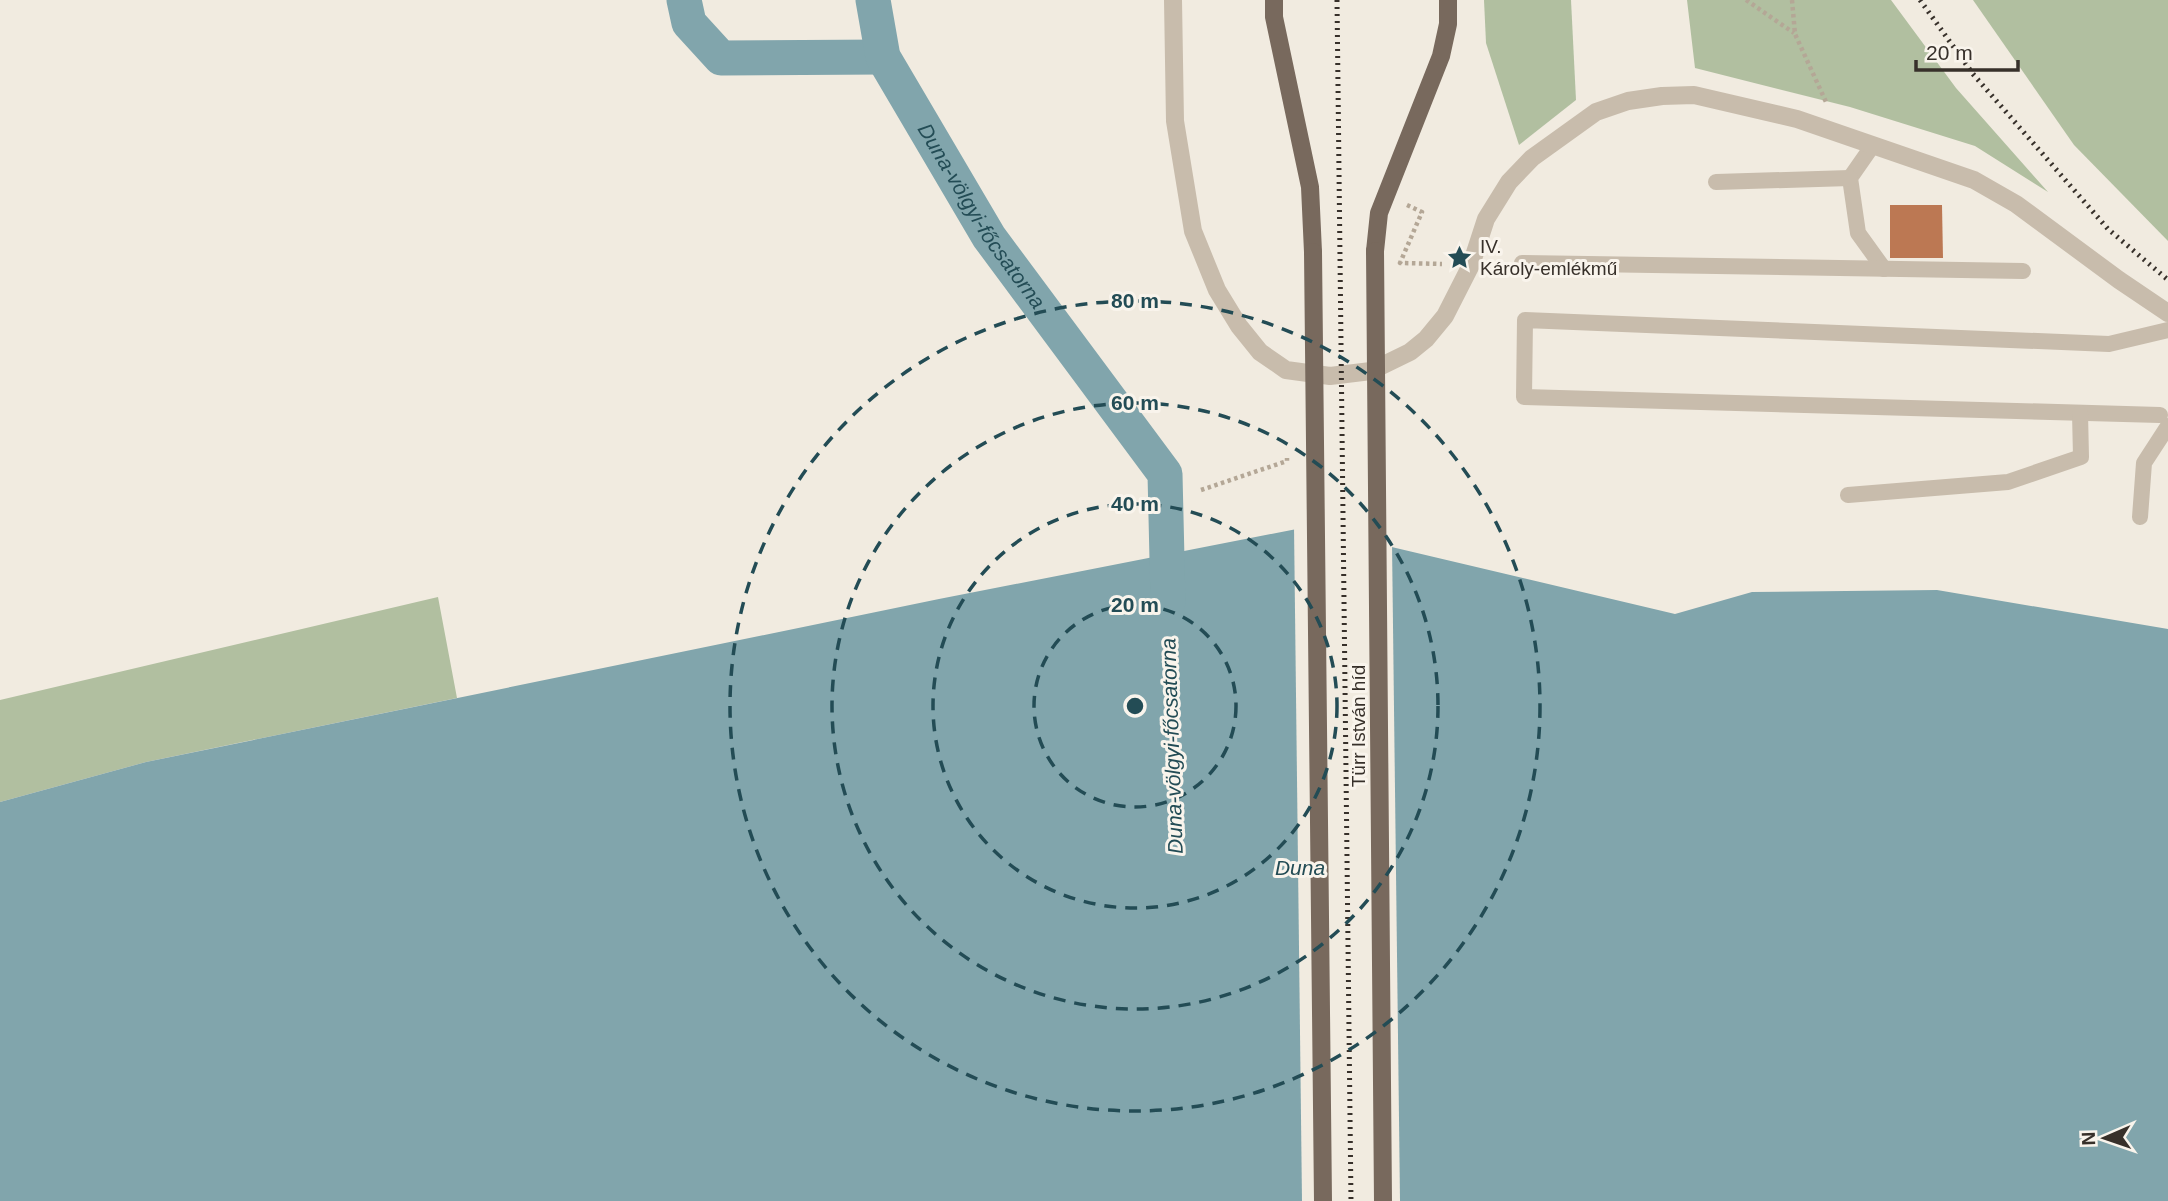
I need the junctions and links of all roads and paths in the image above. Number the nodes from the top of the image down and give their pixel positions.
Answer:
1 (1173, 0) edge
2 (1274, 0) edge
3 (1448, 0) edge
4 (1746, 0) edge
5 (1792, 0) edge
6 (1795, 34) junction
7 (1839, 132) junction
8 (1873, 145) junction
9 (1850, 178) junction
10 (1716, 182) dead end
11 (1401, 202) dead end
12 (1522, 263) dead end
13 (1471, 265) junction
14 (1884, 269) junction
15 (2024, 271) dead end
16 (2168, 313) edge
17 (2168, 331) edge
18 (2080, 413) junction
19 (2164, 421) edge
20 (1287, 448) dead end
21 (1201, 489) dead end
22 (1848, 495) dead end
23 (2140, 517) dead end
24 (1323, 1201) edge
25 (1383, 1201) edge

1 - 13 street
2 - 24 main road, Türr István híd, bridge
3 - 25 main road, Türr István híd, bridge
4 - 6 path
5 - 6 path
6 - 7 path
7 - 8 street
7 - 13 street
8 - 9 lane
8 - 16 street
9 - 10 lane
9 - 14 lane
11 - 13 path
12 - 14 lane
14 - 15 lane
17 - 18 lane
18 - 19 lane
18 - 22 lane
19 - 23 lane
20 - 21 path

